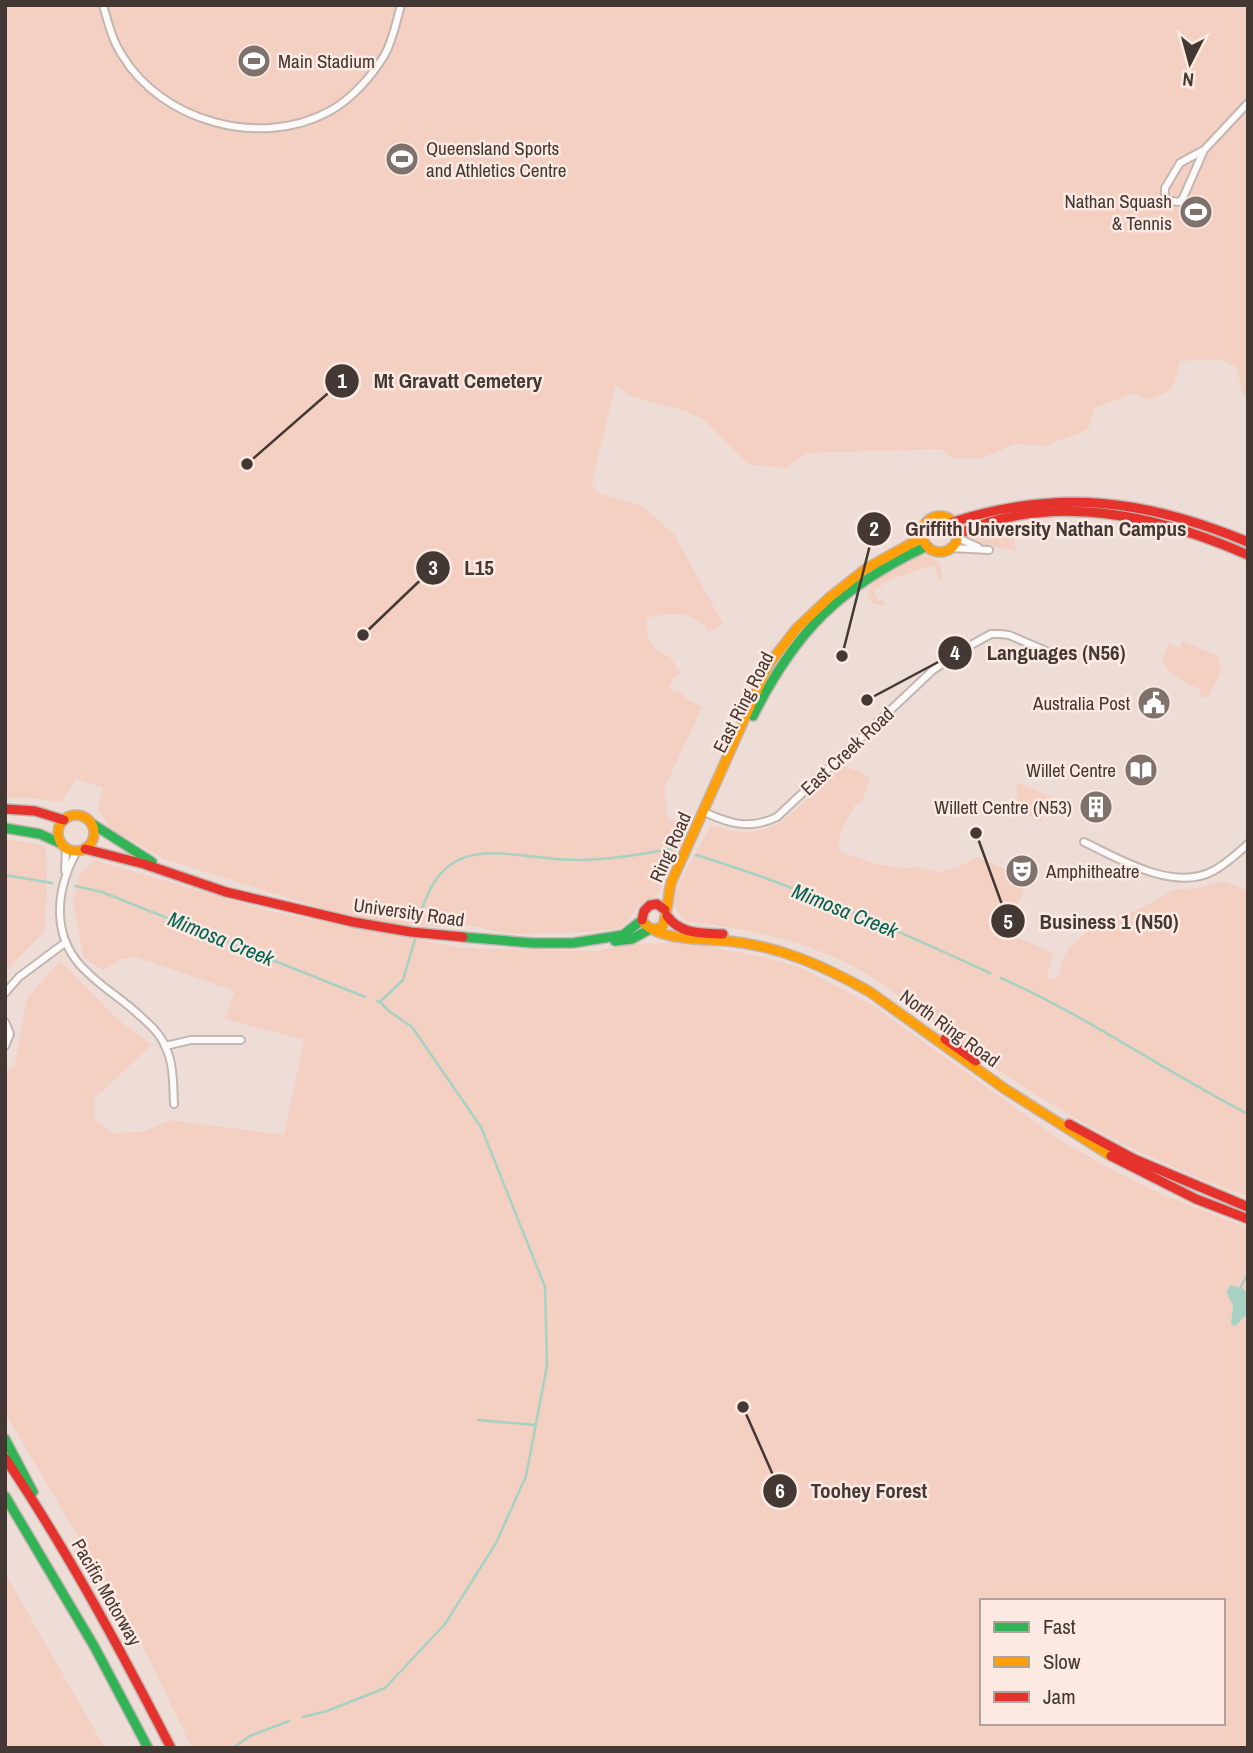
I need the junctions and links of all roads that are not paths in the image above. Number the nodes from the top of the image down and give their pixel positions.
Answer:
1 (103, 5) edge
2 (401, 5) edge
3 (1248, 103) edge
4 (1204, 150) junction
5 (953, 522) junction
6 (958, 536) junction
7 (925, 542) junction
8 (1248, 542) edge
9 (951, 548) junction
10 (1248, 555) edge
11 (1058, 656) dead end
12 (709, 798) joint
13 (5, 809) edge
14 (704, 812) junction
15 (64, 820) junction
16 (91, 823) junction
17 (5, 828) edge
18 (1084, 842) dead end
19 (1248, 845) edge
20 (64, 846) junction
21 (81, 850) junction
22 (65, 873) junction
23 (172, 873) junction
24 (671, 883) junction
25 (653, 904) junction
26 (666, 913) junction
27 (642, 920) junction
28 (652, 929) junction
29 (66, 942) junction
30 (575, 942) junction
31 (5, 993) edge
32 (5, 1022) edge
33 (241, 1040) dead end
34 (5, 1045) edge
35 (165, 1046) junction
36 (174, 1104) dead end
37 (1213, 1194) junction
38 (1208, 1204) junction
39 (1248, 1207) edge
40 (1248, 1219) edge
41 (5, 1439) edge
42 (5, 1458) edge
43 (5, 1496) edge
44 (34, 1502) junction
45 (148, 1748) edge
46 (171, 1748) edge

1 - 2 street
3 - 4 street
4 - 4 street
5 - 6 main road
5 - 7 main road
5 - 8 main road
6 - 9 main road
6 - 9 street
6 - 10 main road
7 - 9 main road
7 - 12 main road, East Ring Road
7 - 14 main road, East Ring Road
11 - 14 street, East Creek Road
12 - 14 main road, Ring Road
13 - 15 main road
14 - 24 main road, Ring Road
15 - 16 main road
15 - 20 main road
16 - 21 main road
16 - 23 main road, University Road
17 - 20 main road
18 - 19 street
20 - 21 main road
20 - 22 street
21 - 22 street
21 - 23 main road, University Road
22 - 29 street
23 - 30 main road, University Road
24 - 25 main road
24 - 26 main road, Ring Road
25 - 26 main road
25 - 27 main road
26 - 28 main road
26 - 37 main road, North Ring Road
27 - 28 main road
27 - 30 main road, University Road
28 - 30 main road
28 - 38 main road, North Ring Road
29 - 31 street
29 - 35 street
32 - 34 street
33 - 35 street
35 - 36 street
37 - 38 main road
37 - 39 main road, North Ring Road
38 - 40 main road, North Ring Road
41 - 44 main road
42 - 44 main road, Pacific Motorway
43 - 45 main road, Pacific Motorway
44 - 46 main road, Pacific Motorway

